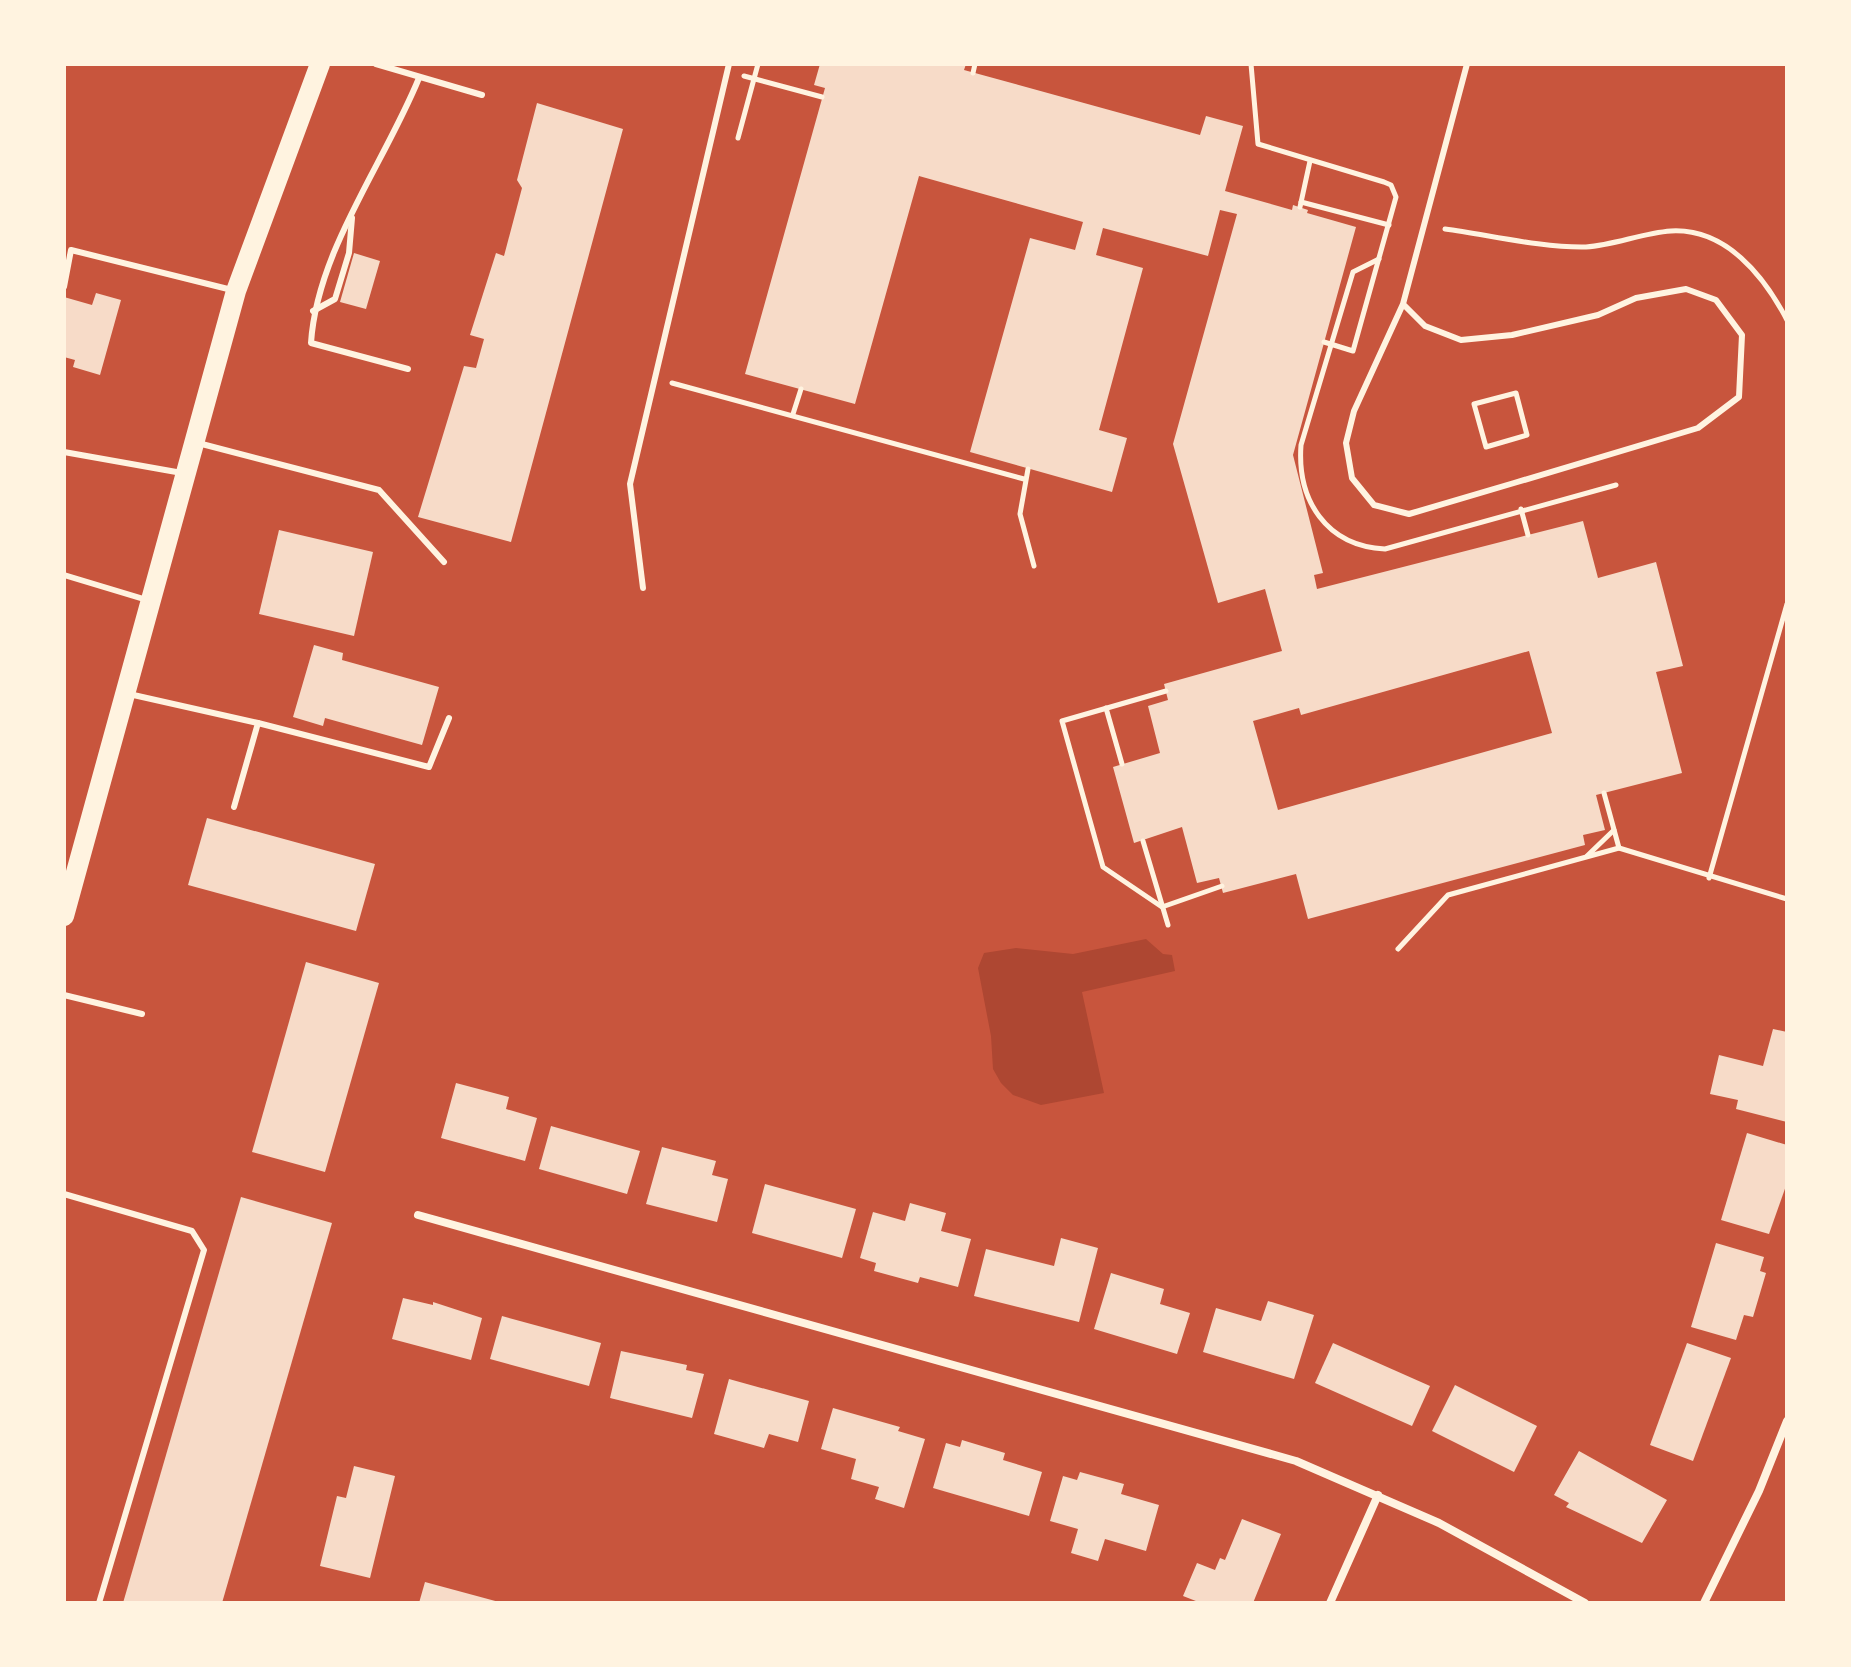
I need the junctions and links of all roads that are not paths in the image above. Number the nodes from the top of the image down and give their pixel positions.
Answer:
1 (320, 64) edge
2 (376, 64) edge
3 (1467, 64) edge
4 (728, 68) edge
5 (419, 78) junction
6 (482, 95) dead end
7 (353, 214) junction
8 (64, 287) edge
9 (236, 291) junction
10 (1403, 304) junction
11 (313, 311) junction
12 (408, 369) dead end
13 (195, 442) junction
14 (64, 452) edge
15 (186, 474) junction
16 (444, 562) dead end
17 (64, 575) edge
18 (643, 588) dead end
19 (151, 601) junction
20 (125, 693) junction
21 (449, 718) dead end
22 (258, 723) junction
23 (234, 807) dead end
24 (66, 904) edge
25 (64, 995) edge
26 (142, 1014) dead end
27 (64, 1194) edge
28 (418, 1215) dead end
29 (1787, 1421) edge
30 (1378, 1495) junction
31 (99, 1603) edge
32 (1330, 1603) edge
33 (1585, 1603) edge
34 (1704, 1603) edge

1 - 9 main road
2 - 5 lane
3 - 10 lane
4 - 18 lane
5 - 6 lane
5 - 7 lane
7 - 11 lane
7 - 11 lane
8 - 9 lane
9 - 13 main road
10 - 10 lane
11 - 12 lane
13 - 15 main road
13 - 16 lane
14 - 15 lane
15 - 19 main road
17 - 19 lane
19 - 20 main road
20 - 22 lane
20 - 24 main road
21 - 22 lane
22 - 23 lane
25 - 26 lane
27 - 31 lane
28 - 30 street
29 - 34 street
30 - 32 street
30 - 33 street

